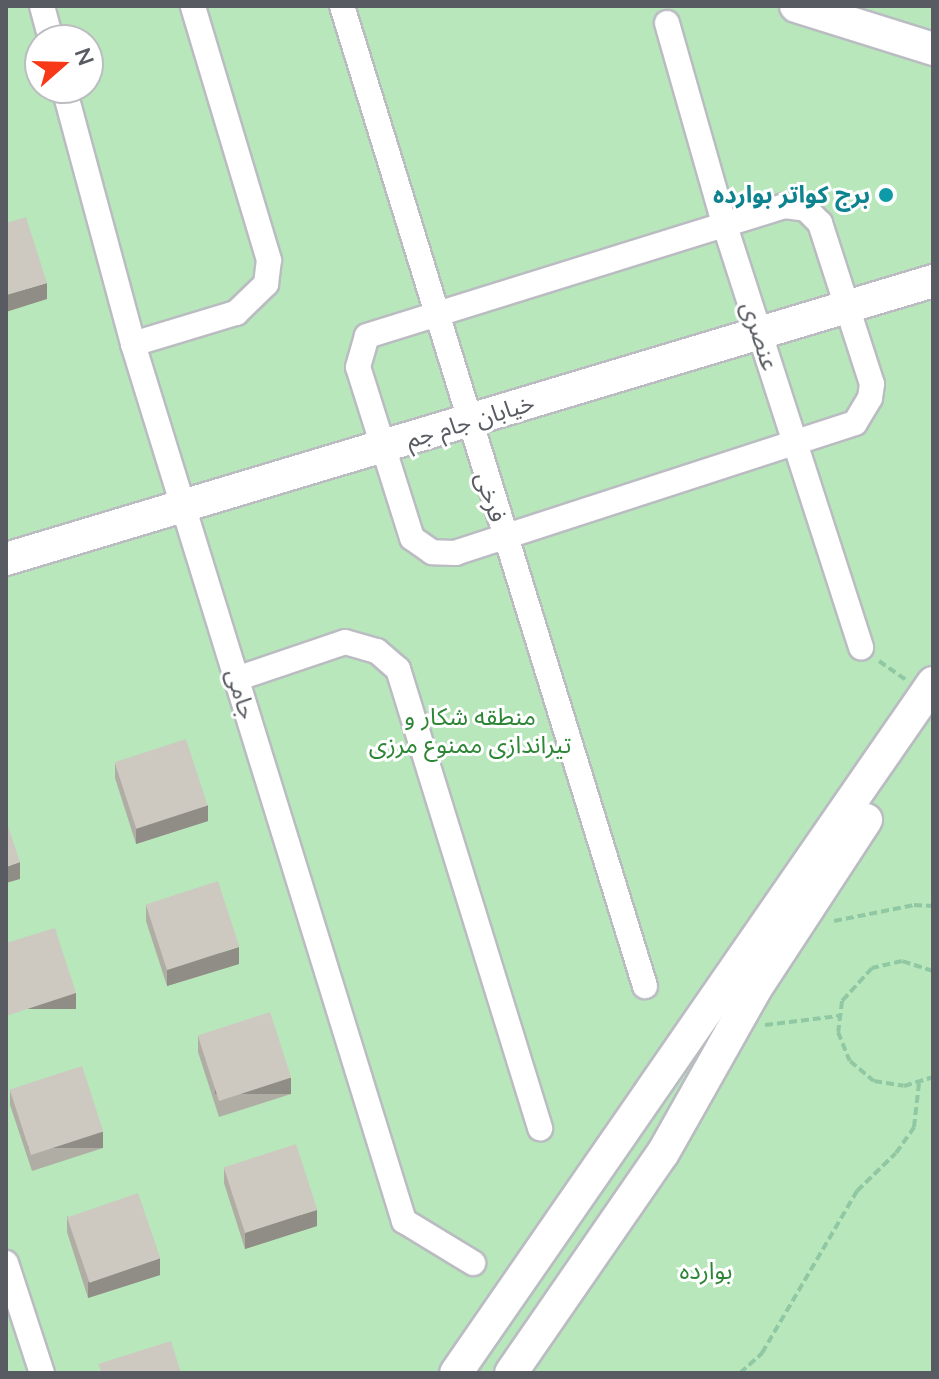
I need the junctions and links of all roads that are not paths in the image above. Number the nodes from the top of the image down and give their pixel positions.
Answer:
1 (193, 6) edge
2 (342, 6) edge
3 (796, 6) edge
4 (667, 23) dead end
5 (933, 49) edge
6 (68, 104) edge
7 (725, 226) junction
8 (933, 281) edge
9 (847, 307) junction
10 (434, 312) junction
11 (759, 334) junction
12 (133, 344) junction
13 (467, 422) junction
14 (796, 446) junction
15 (383, 447) junction
16 (182, 505) junction
17 (504, 538) junction
18 (6, 559) edge
19 (861, 648) road end
20 (236, 679) junction
21 (930, 699) edge
22 (645, 986) dead end
23 (540, 1129) dead end
24 (6, 1263) edge
25 (473, 1263) dead end
26 (42, 1373) edge
27 (456, 1373) edge
28 (511, 1373) edge

1 - 12 street
2 - 10 street, فرخی
3 - 5 main road
4 - 7 street, عنصری
6 - 12 street, جامی
7 - 9 street
7 - 10 street
7 - 11 street, عنصری
8 - 9 main road, خیابان جام جم
9 - 11 main road, خیابان جام جم
9 - 14 street
10 - 13 street, فرخی
10 - 15 street
11 - 13 main road, خیابان جام جم
11 - 14 street, عنصری
12 - 16 street, جامی
13 - 15 main road, خیابان جام جم
13 - 17 street, فرخی
14 - 17 street
14 - 19 street, عنصری
15 - 16 main road, خیابان جام جم
15 - 17 street
16 - 18 main road, خیابان جام جم
16 - 20 street, جامی
17 - 22 street, فرخی
20 - 23 street
20 - 25 street, جامی
21 - 27 main road
21 - 28 main road
24 - 26 street

